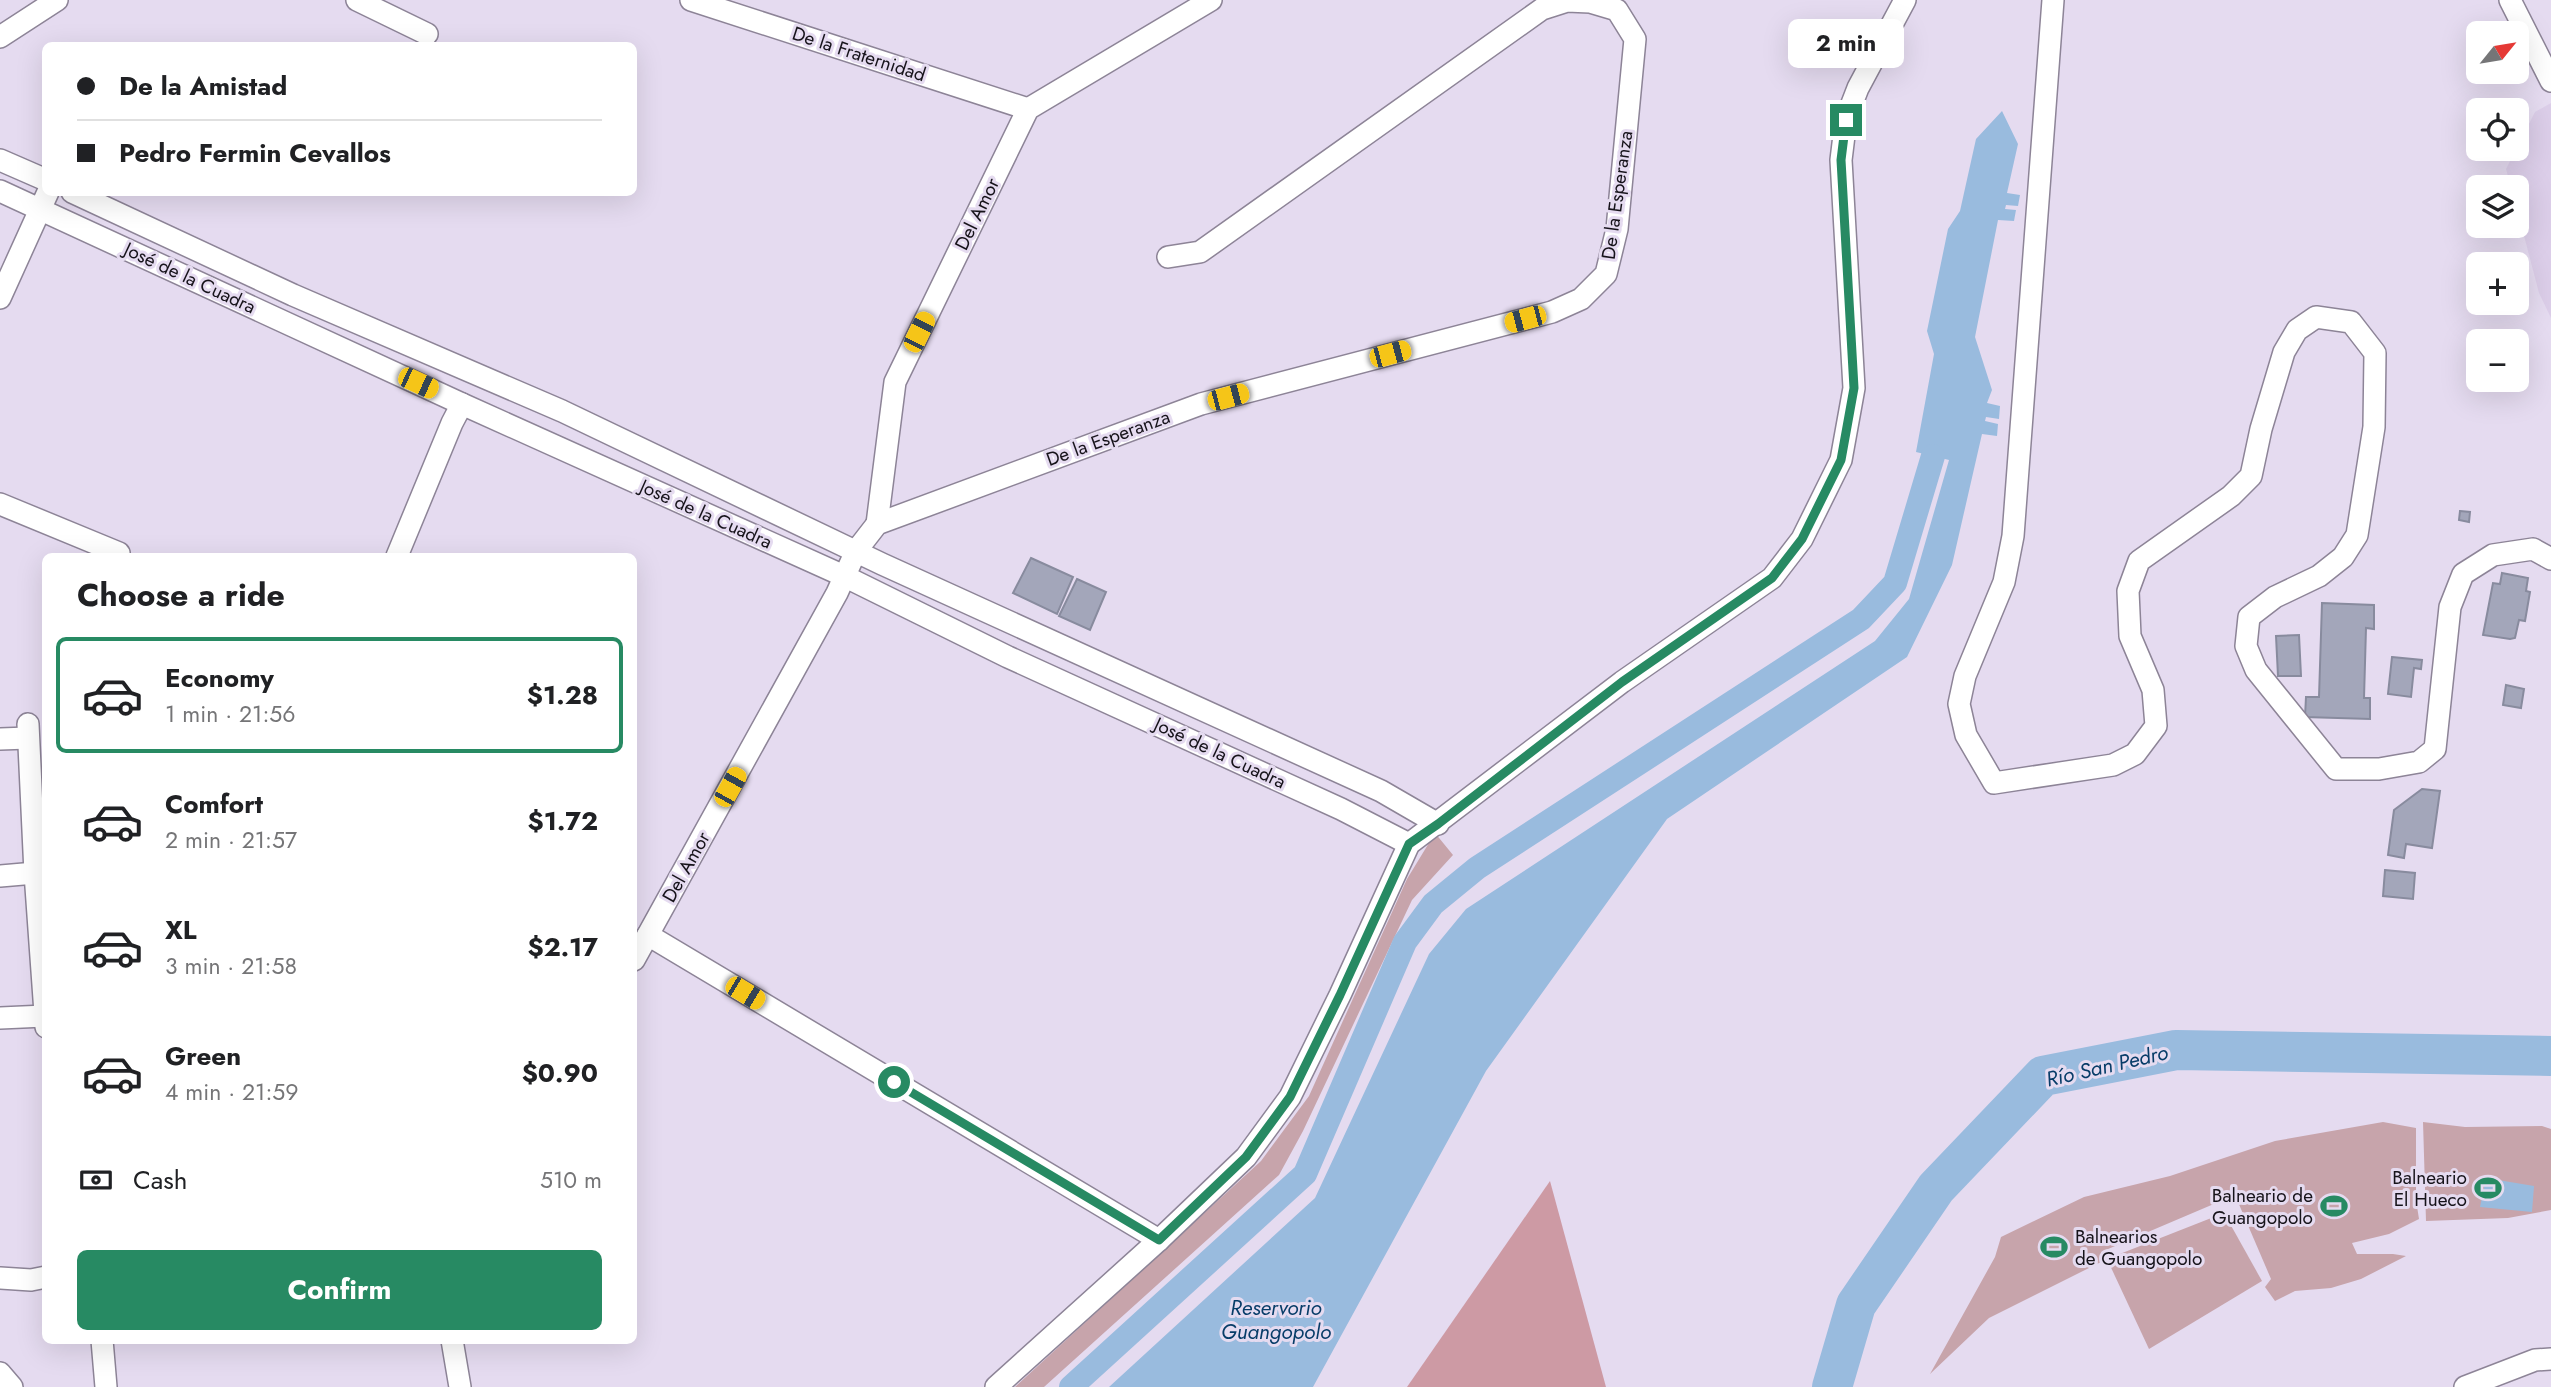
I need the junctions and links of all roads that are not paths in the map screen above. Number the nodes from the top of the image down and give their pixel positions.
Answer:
1 (57, 0) edge
2 (357, 0) edge
3 (691, 0) edge
4 (1211, 0) edge
5 (1905, 0) edge
6 (2053, 0) edge
7 (2510, 0) edge
8 (426, 34) dead end
9 (0, 37) edge
10 (2551, 81) edge
11 (1028, 109) junction
12 (0, 160) edge
13 (42, 178) edge
14 (0, 191) edge
15 (81, 196) edge
16 (44, 200) edge
17 (1168, 257) dead end
18 (293, 295) junction
19 (0, 298) edge
20 (283, 320) junction
21 (463, 404) junction
22 (562, 411) junction
23 (549, 442) junction
24 (0, 504) edge
25 (877, 524) junction
26 (856, 551) junction
27 (119, 553) dead end
28 (398, 553) edge
29 (2551, 559) edge
30 (845, 576) junction
31 (1135, 679) junction
32 (1121, 708) junction
33 (0, 738) edge
34 (38, 811) edge
35 (1438, 824) junction
36 (1409, 844) junction
37 (34, 873) junction
38 (0, 876) edge
39 (649, 935) junction
40 (42, 939) edge
41 (637, 955) edge
42 (42, 1016) edge
43 (0, 1018) edge
44 (1159, 1240) junction
45 (0, 1278) edge
46 (42, 1278) edge
47 (102, 1344) edge
48 (453, 1344) edge
49 (2551, 1359) edge
50 (0, 1373) edge
51 (12, 1387) edge
52 (106, 1387) edge
53 (460, 1387) edge
54 (996, 1387) edge
55 (2465, 1387) edge

1 - 9 street
2 - 8 street
3 - 11 street, De la Fraternidad
4 - 11 street
5 - 35 street
6 - 29 street
7 - 10 street
11 - 25 street, Del Amor
12 - 13 street
14 - 16 street, José de la Cuadra
15 - 18 street, José de la Cuadra
16 - 19 street
16 - 20 street, José de la Cuadra
17 - 25 street, De la Esperanza
18 - 20 street
18 - 22 street, José de la Cuadra
20 - 21 street, José de la Cuadra
21 - 23 street, José de la Cuadra
21 - 28 street
22 - 23 street
22 - 26 street, José de la Cuadra
23 - 30 street, José de la Cuadra
24 - 27 street
25 - 26 street
26 - 30 street, Del Amor
26 - 31 street, José de la Cuadra
30 - 32 street, José de la Cuadra
30 - 39 street, Del Amor
31 - 32 street
31 - 35 street, José de la Cuadra
32 - 36 street, José de la Cuadra
33 - 34 street
34 - 37 street
35 - 36 street
36 - 44 street
37 - 38 street
37 - 40 street
39 - 41 street, Del Amor
39 - 44 street
42 - 43 street
44 - 54 street
45 - 46 street
47 - 52 street
48 - 53 street
49 - 55 street
50 - 51 street

